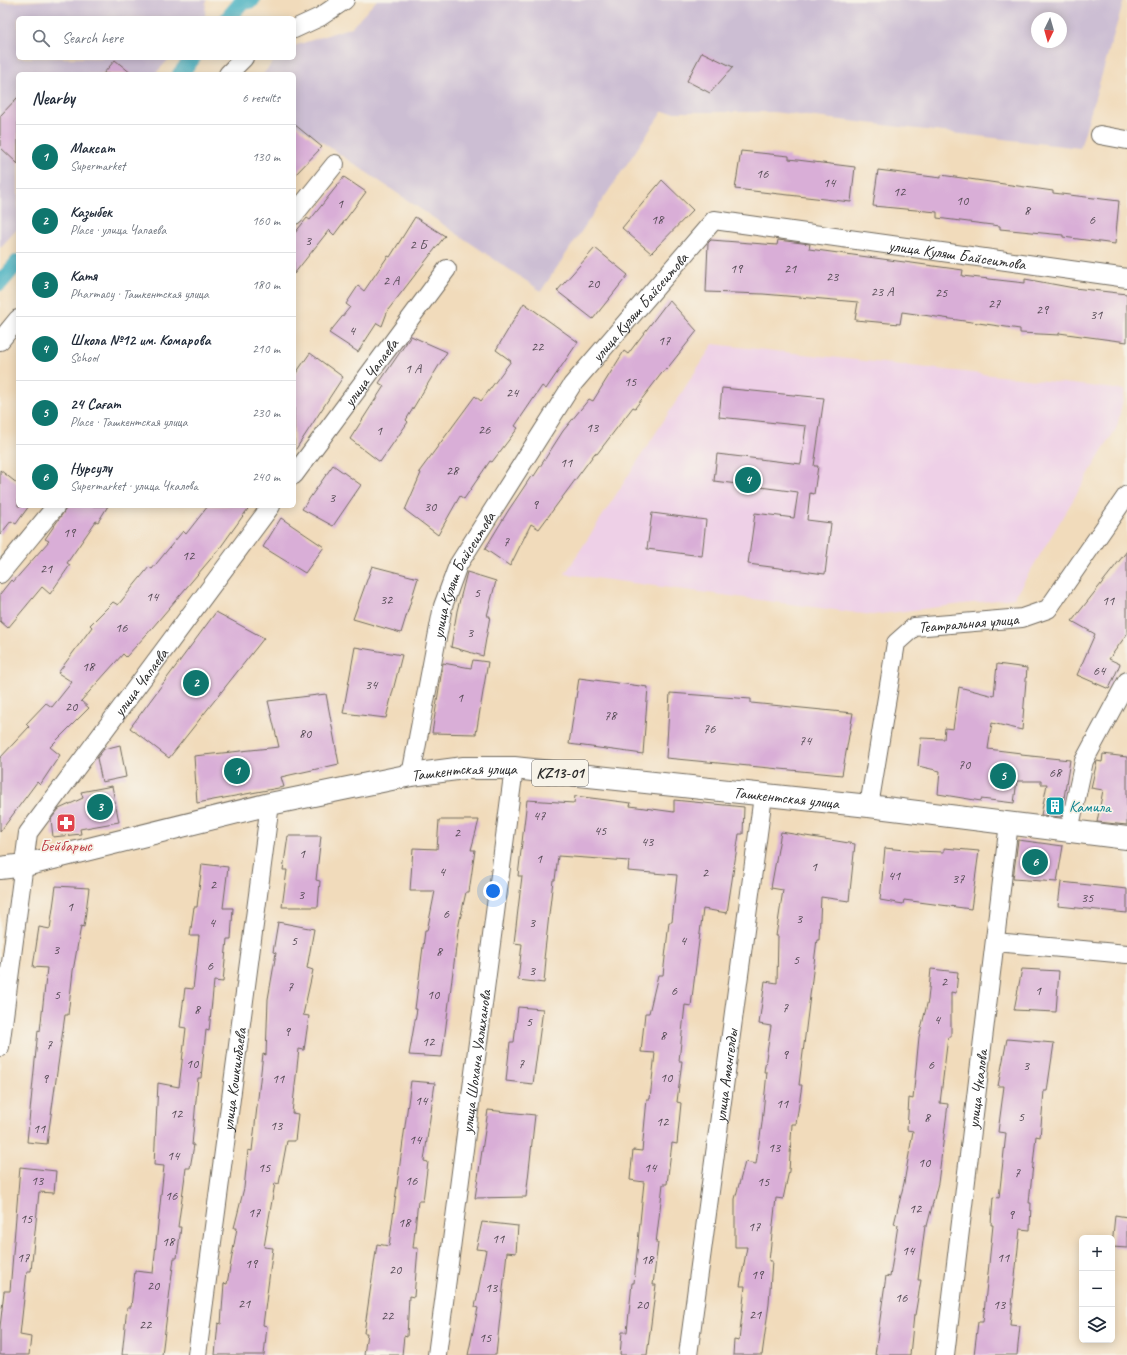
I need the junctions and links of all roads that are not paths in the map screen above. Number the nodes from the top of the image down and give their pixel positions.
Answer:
1 (346, 0) edge
2 (296, 28) edge
3 (242, 60) edge
4 (230, 72) edge
5 (1100, 135) dead end
6 (1127, 140) edge
7 (335, 164) dead end
8 (296, 213) edge
9 (447, 269) dead end
10 (1127, 278) edge
11 (16, 321) edge
12 (0, 341) edge
13 (296, 472) edge
14 (1127, 495) edge
15 (54, 508) edge
16 (270, 508) edge
17 (0, 574) edge
18 (1127, 682) edge
19 (514, 768) junction
20 (411, 775) junction
21 (763, 796) junction
22 (270, 804) junction
23 (869, 806) junction
24 (1009, 823) junction
25 (1069, 831) junction
26 (1127, 838) edge
27 (25, 865) junction
28 (0, 868) edge
29 (995, 942) junction
30 (1127, 954) edge
31 (0, 1047) edge
32 (197, 1355) edge
33 (436, 1355) edge
34 (688, 1355) edge
35 (945, 1355) edge

1 - 2 street
3 - 4 street
5 - 6 street
7 - 8 street
9 - 13 street, улица Чапаева
10 - 20 street, улица Куляш Байсеитова
11 - 12 street
14 - 23 street, Театральная улица
15 - 17 street
16 - 27 street, улица Чапаева
18 - 25 street
19 - 20 main road, Ташкентская улица / KZ13-01
19 - 21 main road, Ташкентская улица / KZ13-01
19 - 33 street, улица Шохана Уалиханова
20 - 22 main road, Ташкентская улица / KZ13-01
21 - 23 main road, Ташкентская улица / KZ13-01
21 - 34 street, улица Амангелды
22 - 27 main road, Ташкентская улица / KZ13-01
22 - 32 street, улица Кошкинбаева
23 - 24 main road, Ташкентская улица / KZ13-01
24 - 25 main road, Ташкентская улица / KZ13-01
24 - 29 street, улица Чкалова
25 - 26 main road, Ташкентская улица / KZ13-01
27 - 28 main road, Ташкентская улица / KZ13-01
27 - 31 street, улица Чапаева
29 - 30 street
29 - 35 street, улица Чкалова

